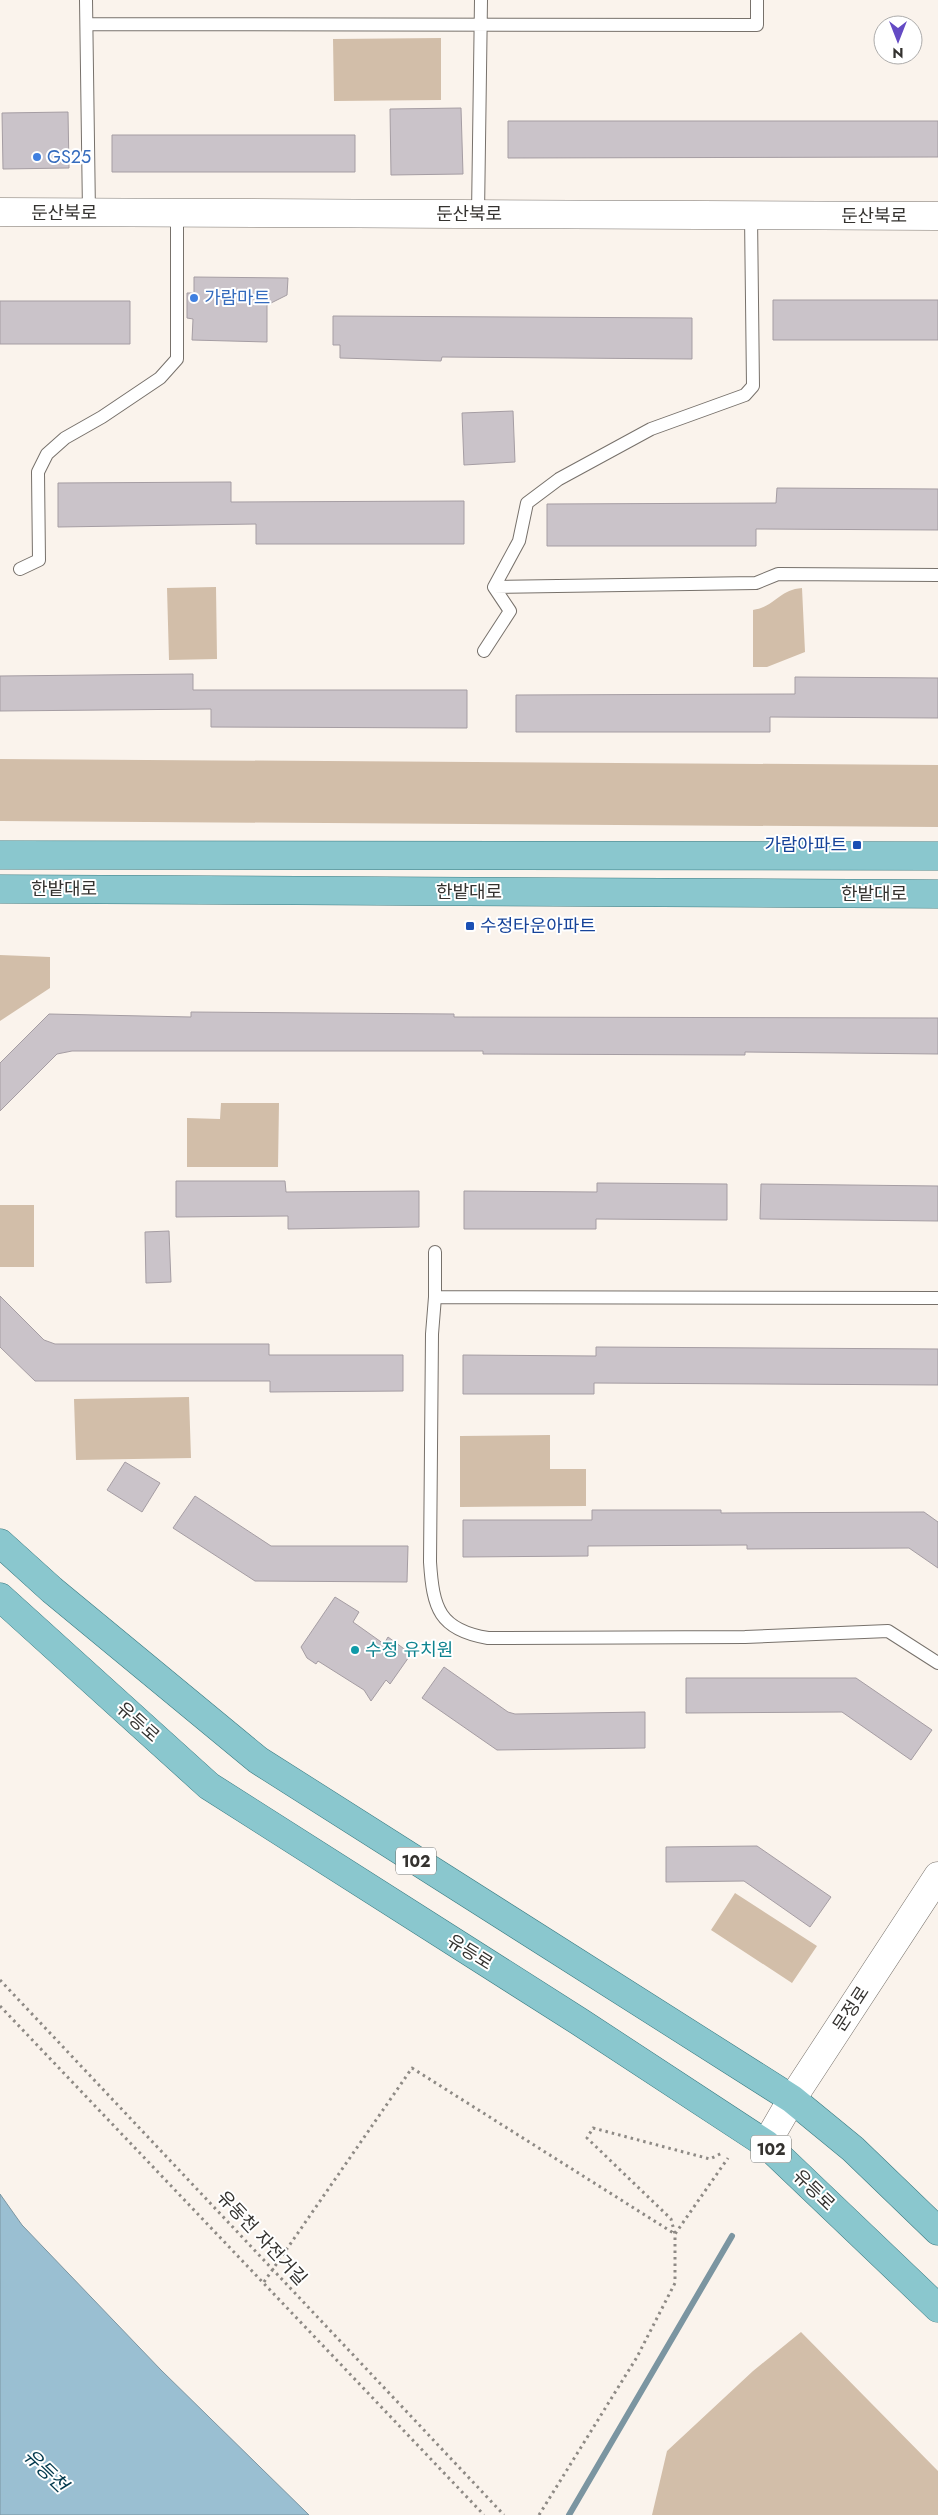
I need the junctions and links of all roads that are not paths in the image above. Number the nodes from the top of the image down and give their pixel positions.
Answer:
1 (86, 0) edge
2 (481, 0) edge
3 (757, 0) edge
4 (87, 24) junction
5 (480, 25) junction
6 (0, 212) edge
7 (89, 213) junction
8 (177, 213) junction
9 (478, 214) junction
10 (751, 215) junction
11 (938, 216) edge
12 (20, 569) dead end
13 (938, 575) edge
14 (494, 587) junction
15 (484, 651) dead end
16 (0, 854) edge
17 (938, 856) edge
18 (0, 889) edge
19 (938, 894) edge
20 (435, 1252) dead end
21 (434, 1297) junction
22 (938, 1298) edge
23 (0, 1543) edge
24 (0, 1597) edge
25 (938, 1663) edge
26 (938, 1876) edge
27 (792, 2099) junction
28 (766, 2144) junction
29 (938, 2230) edge
30 (938, 2308) edge

1 - 4 lane
2 - 5 lane
3 - 5 lane
4 - 5 lane
4 - 7 lane
5 - 9 lane
6 - 7 main road, 둔산북로
7 - 8 main road, 둔산북로
8 - 9 main road, 둔산북로
8 - 12 lane
9 - 10 main road, 둔산북로
10 - 11 main road, 둔산북로
10 - 14 lane
13 - 14 lane
14 - 15 lane
16 - 17 main road, 한밭대로
18 - 19 main road, 한밭대로
20 - 21 lane
21 - 22 lane
21 - 25 lane
23 - 27 main road, 102
24 - 28 main road, 유등로 / 102
26 - 27 main road, 문정로
27 - 28 main road, 문정로
27 - 29 main road, 102
28 - 30 main road, 유등로 / 102

